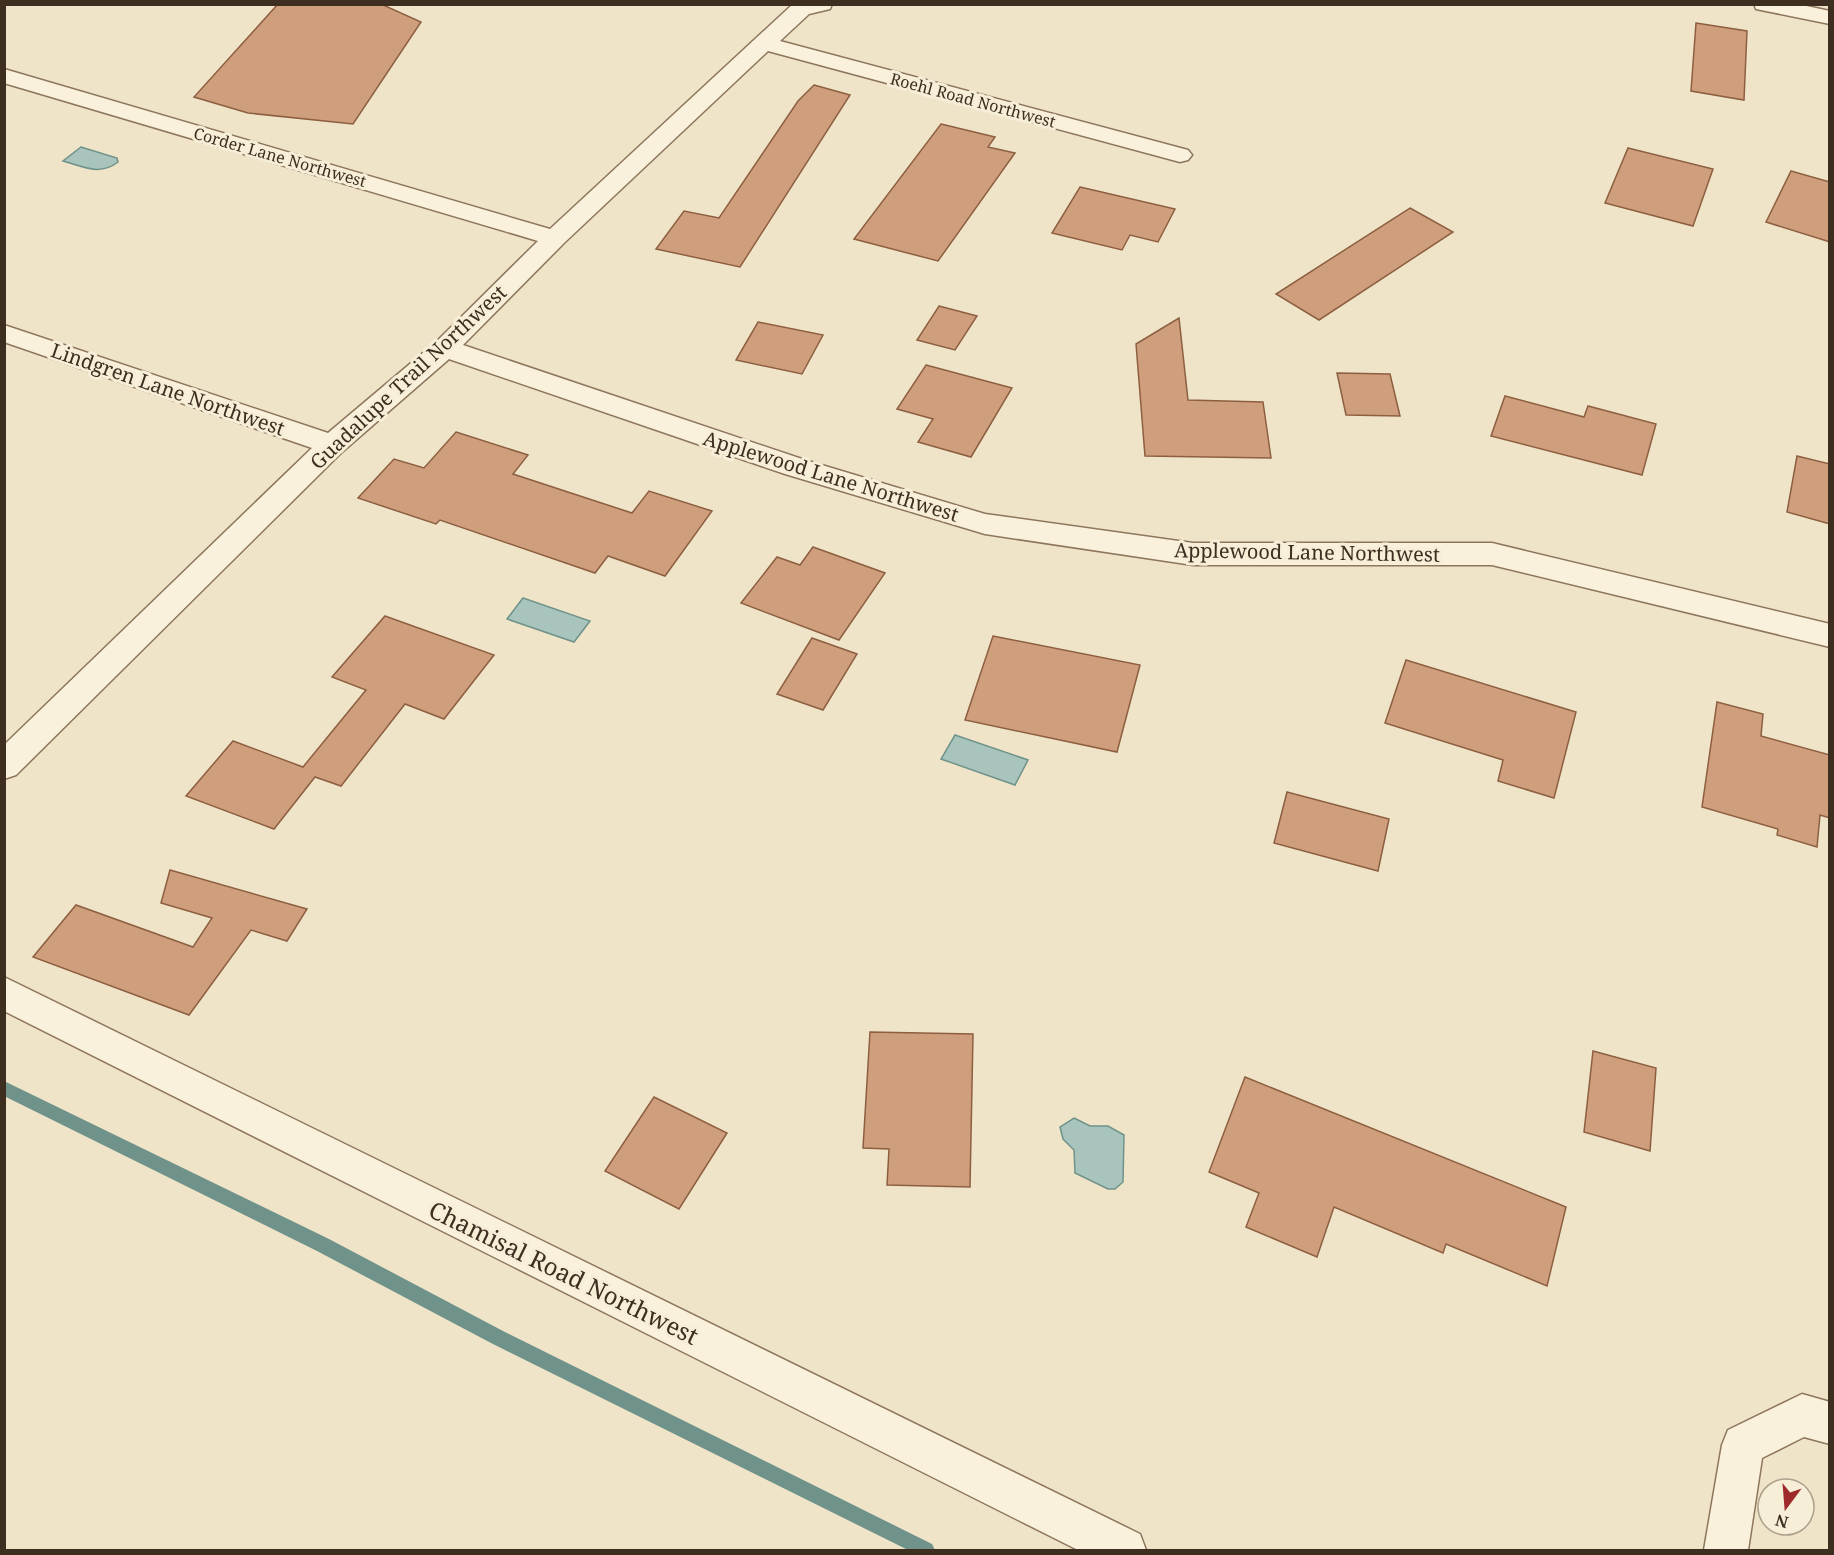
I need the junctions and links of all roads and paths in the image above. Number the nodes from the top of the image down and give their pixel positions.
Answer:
1 (1764, 4) edge
2 (802, 6) edge
3 (1830, 18) edge
4 (766, 44) junction
5 (4, 75) edge
6 (1180, 155) dead end
7 (555, 238) junction
8 (4, 333) edge
9 (445, 348) junction
10 (332, 445) junction
11 (1830, 636) edge
12 (4, 765) edge
13 (4, 993) edge
14 (1830, 1423) edge
15 (1124, 1551) edge
16 (1726, 1551) edge

1 - 3 street
2 - 4 street, Guadalupe Trail Northwest
4 - 6 street, Roehl Road Northwest
4 - 7 street, Guadalupe Trail Northwest
5 - 7 street, Corder Lane Northwest
7 - 9 street, Guadalupe Trail Northwest
8 - 10 street, Lindgren Lane Northwest
9 - 10 street, Guadalupe Trail Northwest
9 - 11 street, Applewood Lane Northwest
10 - 12 street, Guadalupe Trail Northwest
13 - 15 street, Chamisal Road Northwest
14 - 16 street

